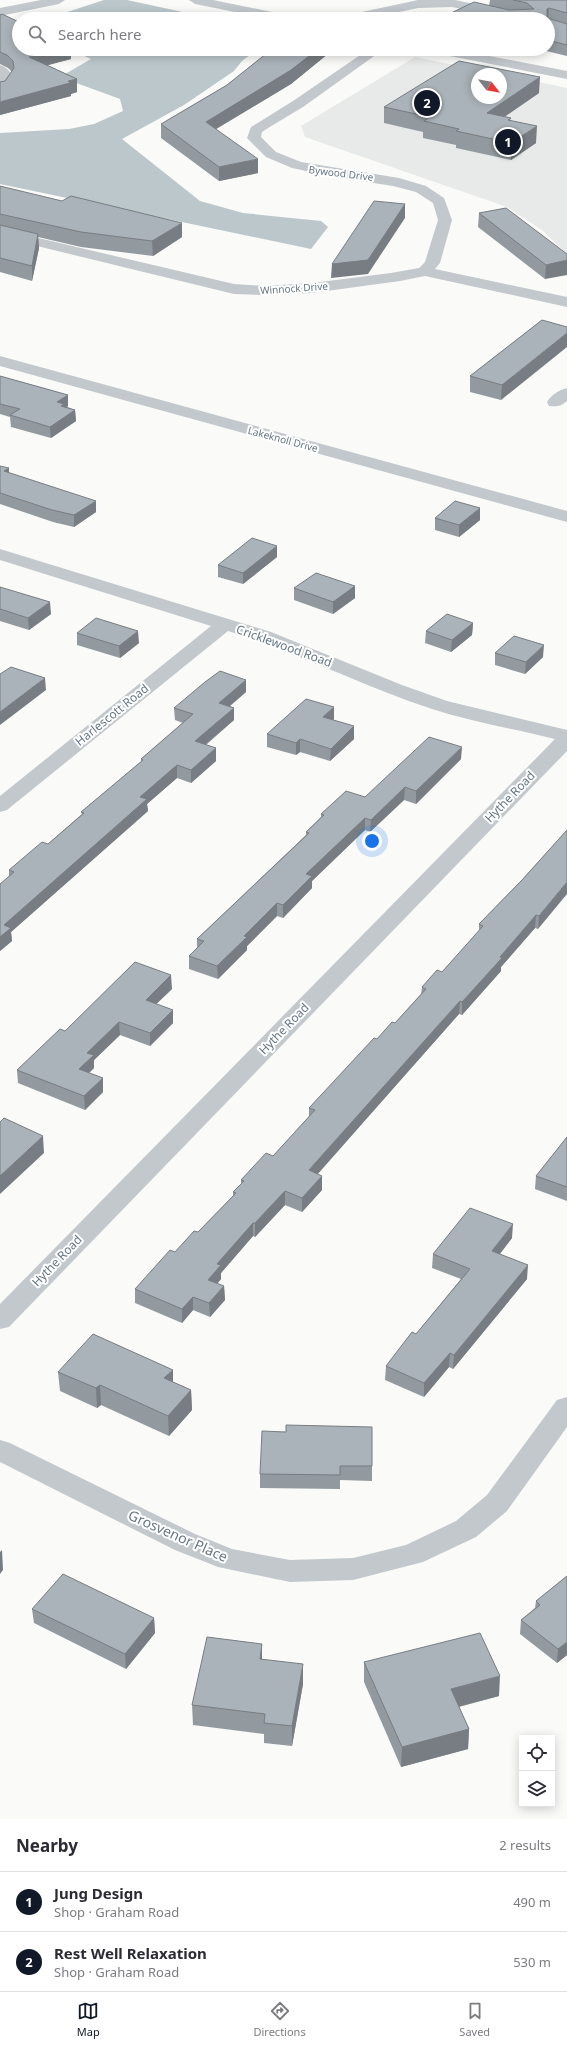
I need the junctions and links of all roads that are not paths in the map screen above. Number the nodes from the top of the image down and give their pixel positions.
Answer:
1 (59, 0) edge
2 (195, 0) edge
3 (474, 3) edge
4 (0, 12) edge
5 (253, 12) edge
6 (380, 12) edge
7 (452, 12) edge
8 (503, 12) edge
9 (368, 56) edge
10 (470, 56) edge
11 (0, 69) edge
12 (567, 75) edge
13 (0, 90) edge
14 (0, 233) edge
15 (424, 271) junction
16 (567, 302) edge
17 (0, 361) edge
18 (567, 517) edge
19 (0, 554) edge
20 (224, 624) junction
21 (567, 737) edge
22 (0, 806) edge
23 (0, 1320) edge
24 (567, 1407) edge
25 (0, 1450) edge

1 - 4 street
2 - 5 street
3 - 6 street
3 - 7 street
3 - 8 street
9 - 15 street, Bywood Drive
10 - 12 street
11 - 13 street
14 - 15 street, Winnock Drive
15 - 16 street, Winnock Drive
17 - 18 street, Lakeknoll Drive
19 - 20 street, Cricklewood Road
20 - 21 street, Cricklewood Road
20 - 22 street, Harlescott Road
21 - 23 street, Hythe Road
24 - 25 street, Grosvenor Place

